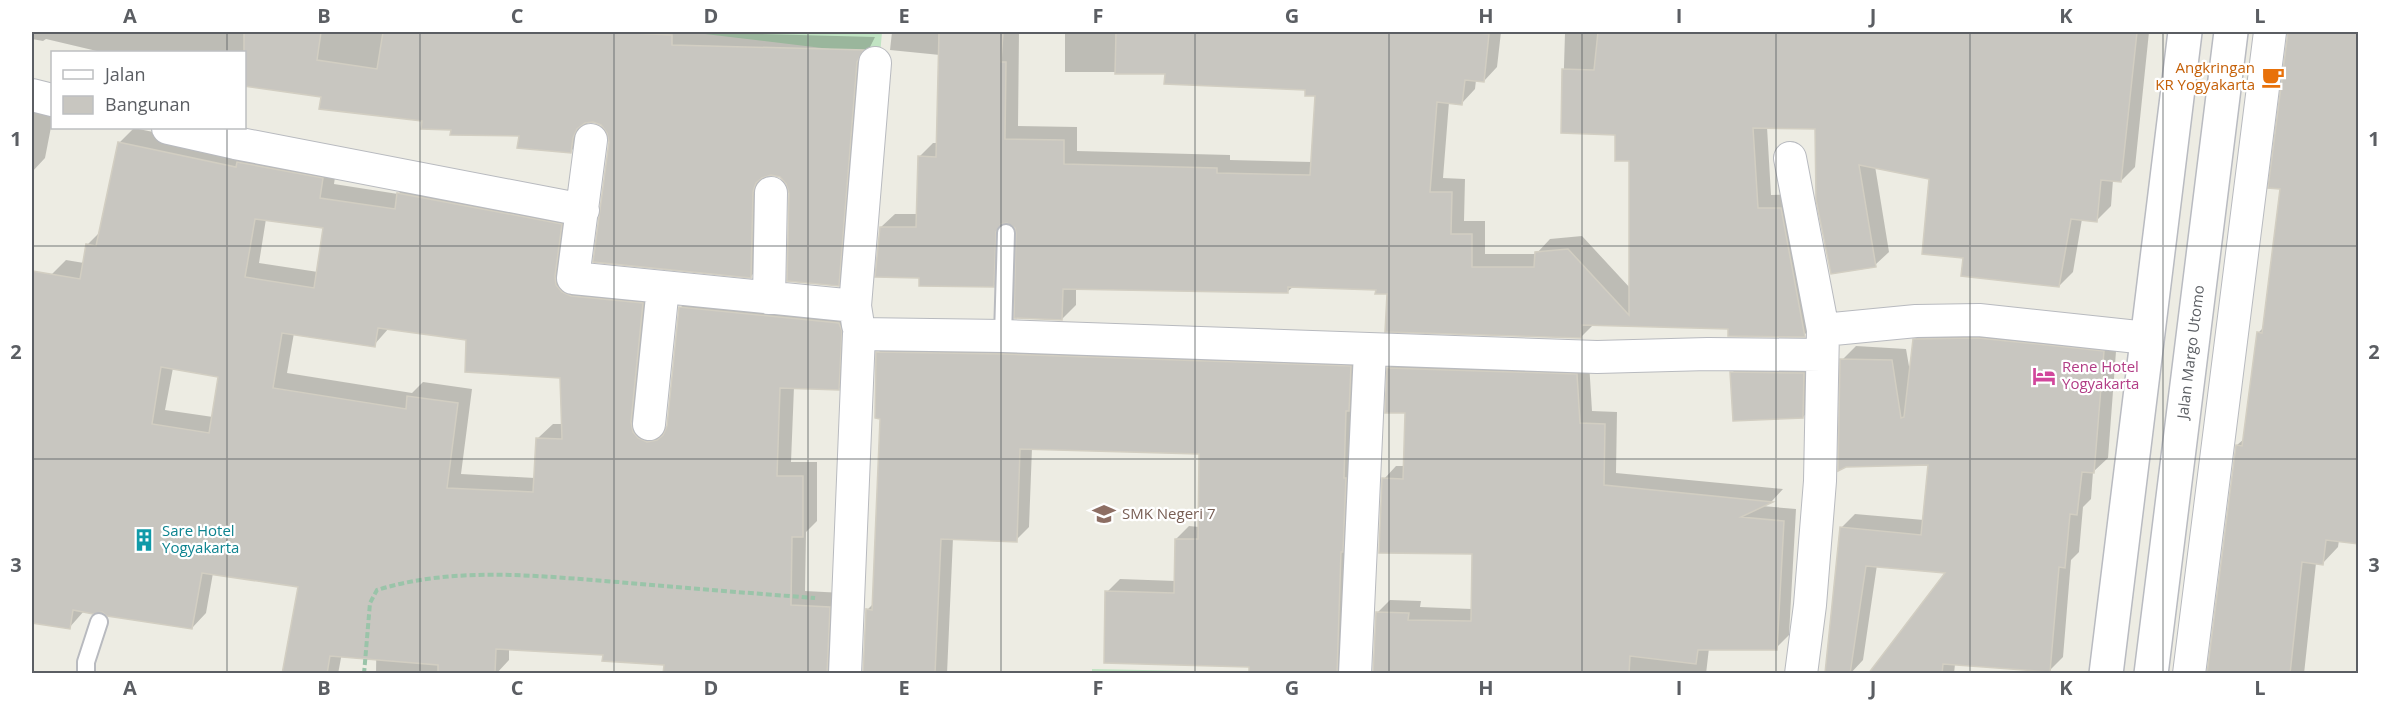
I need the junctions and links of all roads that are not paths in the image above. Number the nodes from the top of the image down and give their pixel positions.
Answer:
1 (2185, 32) edge
2 (2231, 32) edge
3 (2270, 32) edge
4 (875, 63) dead end
5 (32, 95) edge
6 (51, 100) edge
7 (172, 129) edge
8 (591, 140) dead end
9 (1790, 158) dead end
10 (771, 193) dead end
11 (583, 210) junction
12 (1006, 233) dead end
13 (2157, 256) junction
14 (2202, 262) junction
15 (663, 287) junction
16 (769, 297) junction
17 (857, 320) junction
18 (1003, 336) junction
19 (2147, 338) junction
20 (1822, 342) junction
21 (1370, 351) junction
22 (649, 424) dead end
23 (2135, 436) junction
24 (2180, 441) junction
25 (2113, 611) junction
26 (2158, 615) junction
27 (99, 622) dead end
28 (86, 674) edge
29 (845, 674) edge
30 (1355, 674) edge
31 (1801, 674) edge
32 (2106, 674) edge
33 (2151, 674) edge
34 (2189, 674) edge

1 - 13 main road
2 - 14 main road, Jalan Margo Utomo
3 - 34 street
4 - 17 street
5 - 6 street
7 - 11 street
8 - 11 street
9 - 20 street
10 - 16 street
11 - 15 street
12 - 18 lane
13 - 14 main road
13 - 19 main road
14 - 24 main road, Jalan Margo Utomo
15 - 16 street
15 - 22 street
16 - 17 street
17 - 18 street
17 - 29 street
18 - 21 street
19 - 20 street
19 - 23 main road
20 - 21 street
20 - 31 street
21 - 30 street
23 - 24 main road
23 - 25 main road
24 - 26 main road, Jalan Margo Utomo
25 - 26 main road
25 - 32 main road
26 - 33 main road, Jalan Margo Utomo
27 - 28 lane

